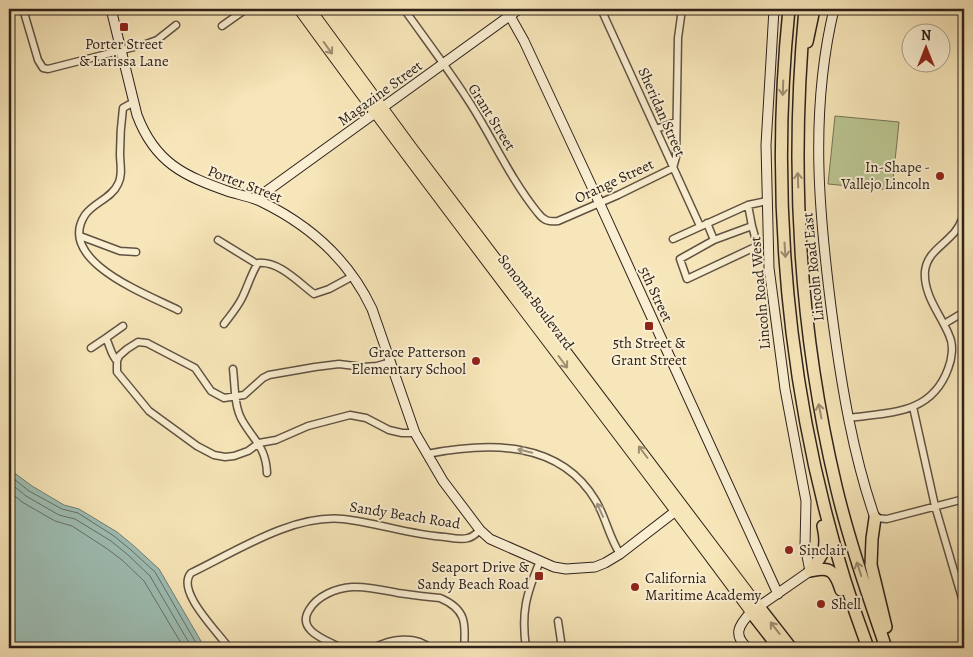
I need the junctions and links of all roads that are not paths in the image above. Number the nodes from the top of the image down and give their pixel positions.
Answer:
1 (23, 9) edge
2 (111, 9) edge
3 (246, 9) edge
4 (299, 9) edge
5 (310, 9) edge
6 (404, 9) edge
7 (519, 9) edge
8 (601, 9) edge
9 (682, 9) edge
10 (774, 9) edge
11 (788, 9) edge
12 (805, 9) edge
13 (814, 9) edge
14 (834, 9) edge
15 (508, 12) edge
16 (176, 25) dead end
17 (222, 26) dead end
18 (121, 50) junction
19 (800, 60) junction
20 (443, 64) junction
21 (134, 102) junction
22 (379, 111) junction
23 (676, 122) junction
24 (656, 129) junction
25 (672, 168) junction
26 (260, 201) junction
27 (768, 201) junction
28 (599, 202) junction
29 (748, 205) junction
30 (964, 215) edge
31 (566, 217) joint
32 (707, 223) junction
33 (700, 226) junction
34 (752, 226) junction
35 (80, 236) junction
36 (673, 239) dead end
37 (218, 240) dead end
38 (714, 240) junction
39 (136, 252) dead end
40 (257, 264) junction
41 (354, 276) junction
42 (178, 310) dead end
43 (964, 312) edge
44 (224, 324) dead end
45 (944, 324) junction
46 (122, 326) dead end
47 (106, 338) junction
48 (91, 348) dead end
49 (117, 361) junction
50 (391, 362) junction
51 (233, 369) dead end
52 (236, 397) junction
53 (913, 407) junction
54 (849, 418) junction
55 (808, 431) junction
56 (415, 433) junction
57 (259, 443) junction
58 (427, 454) junction
59 (267, 473) dead end
60 (964, 499) edge
61 (935, 506) junction
62 (680, 508) junction
63 (876, 518) junction
64 (480, 530) junction
65 (620, 554) junction
66 (540, 561) junction
67 (810, 571) junction
68 (778, 594) junction
69 (964, 605) edge
70 (755, 610) junction
71 (558, 621) dead end
72 (229, 648) edge
73 (341, 648) edge
74 (374, 648) edge
75 (430, 648) edge
76 (464, 648) edge
77 (526, 648) edge
78 (562, 648) edge
79 (748, 648) edge
80 (779, 648) edge
81 (791, 648) edge
82 (868, 648) edge
83 (886, 648) edge
84 (891, 648) edge

1 - 18 street
2 - 18 street, Porter Street
3 - 17 street
4 -> 22 main road, Sonoma Boulevard
5 - 22 main road, Sonoma Boulevard
6 - 20 street, Grant Street
7 - 15 street, Magazine Street
8 - 24 street, Sheridan Street
9 - 23 street
10 - 27 street, Lincoln Road West
11 -> 55 highway
12 - 19 highway
13 - 19 highway
14 - 54 street, Lincoln Road East
15 - 20 street, Magazine Street
15 - 28 street, 5th Street
16 - 18 street
18 - 21 street, Porter Street
83 -> 19 highway
20 - 22 street, Magazine Street
20 - 31 street, Grant Street
21 - 26 street, Porter Street
21 - 35 street
22 - 26 street, Magazine Street
22 - 62 main road, Sonoma Boulevard
23 - 24 street
23 - 25 street
24 - 25 street, Sheridan Street
25 - 28 street, Orange Street
25 - 33 street, Sheridan Street
26 - 41 street, Porter Street
27 - 29 street
27 - 67 street, Lincoln Road West
28 - 31 street, Orange Street
28 - 68 street, 5th Street
29 - 32 street
29 - 34 street
30 - 45 street
32 - 33 street
32 - 38 street
33 - 36 street
34 - 38 street
34 - 38 street
35 - 39 street
35 - 42 street
37 - 40 street
40 - 41 street
40 - 44 street
41 - 50 street, Porter Street
43 - 45 street
45 - 53 street
46 - 47 street
47 - 48 street
47 - 49 street
49 - 52 street
49 - 57 street
50 - 52 street
50 - 56 street, Porter Street
51 - 52 street
52 - 57 street
53 - 54 street
53 - 61 street
54 - 63 street, Lincoln Road East
55 - 67 highway
55 - 82 highway
56 - 57 street
56 - 58 street, Porter Street
57 - 59 street
58 - 64 street, Porter Street
65 -> 58 street
60 - 61 street
61 - 63 street
61 - 69 street
62 - 65 street, Sandy Beach Road
62 - 70 main road, Sonoma Boulevard
63 - 84 highway
64 - 66 street, Sandy Beach Road
64 - 72 street, Sandy Beach Road
65 - 66 street, Sandy Beach Road
66 - 77 street
67 - 68 street
67 - 82 highway
68 - 70 street
70 - 79 street
70 - 80 highway
81 -> 70 highway
71 - 78 street
73 - 76 street
74 - 75 street

